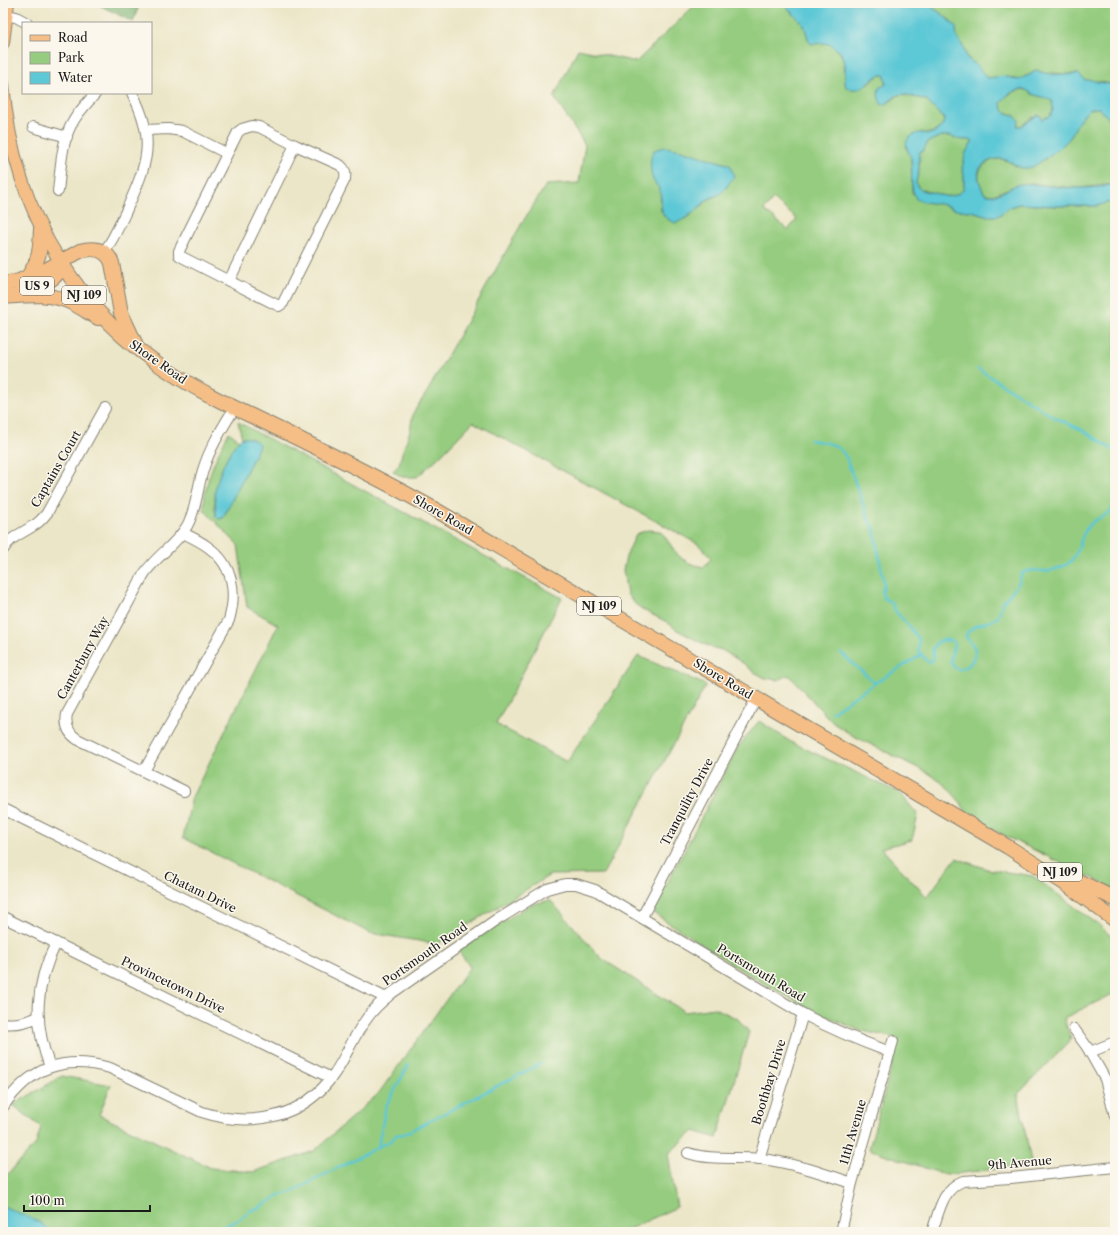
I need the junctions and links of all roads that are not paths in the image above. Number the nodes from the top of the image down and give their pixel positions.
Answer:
1 (7, 9) edge
2 (25, 22) edge
3 (3, 42) edge
4 (3, 84) edge
5 (95, 94) edge
6 (132, 94) edge
7 (33, 127) dead end
8 (146, 130) junction
9 (66, 137) junction
10 (296, 145) junction
11 (226, 153) junction
12 (58, 190) dead end
13 (41, 229) junction
14 (104, 252) junction
15 (60, 262) junction
16 (27, 278) junction
17 (229, 281) junction
18 (3, 284) edge
19 (3, 297) edge
20 (111, 325) junction
21 (138, 349) junction
22 (235, 407) junction
23 (105, 408) dead end
24 (183, 532) junction
25 (3, 550) edge
26 (756, 699) junction
27 (144, 771) junction
28 (184, 791) dead end
29 (3, 809) edge
30 (1008, 847) junction
31 (1066, 884) junction
32 (1115, 899) edge
33 (1115, 909) edge
34 (3, 917) edge
35 (642, 917) junction
36 (1115, 920) edge
37 (56, 942) junction
38 (386, 998) junction
39 (803, 1014) junction
40 (38, 1017) junction
41 (3, 1023) edge
42 (1074, 1029) dead end
43 (893, 1041) dead end
44 (1115, 1042) edge
45 (890, 1052) junction
46 (1090, 1052) junction
47 (50, 1068) junction
48 (331, 1078) junction
49 (3, 1107) edge
50 (1114, 1110) edge
51 (688, 1153) dead end
52 (759, 1159) junction
53 (1115, 1167) edge
54 (852, 1183) junction
55 (841, 1232) edge
56 (932, 1232) edge

1 - 2 street
1 - 3 main road
4 - 13 main road, Shore Road / US 9
5 - 9 street
6 - 8 street
7 - 9 street
8 - 11 street
8 - 14 street
9 - 12 street
10 - 11 street
10 - 17 street
10 - 17 street
11 - 17 street
13 - 15 main road, Shore Road / US 9
13 - 16 highway, US 9
14 - 15 highway
14 - 21 highway
15 - 16 highway
15 - 19 highway, US 9
15 - 20 highway, Shore Road / NJ 109
16 - 18 highway, US 9
19 - 20 highway
20 - 21 highway, Shore Road / NJ 109
21 - 22 highway, Shore Road / NJ 109
22 - 24 street, Canterbury Way
22 - 26 highway, Shore Road / NJ 109
23 - 25 street, Captains Court
24 - 27 street
24 - 27 street, Canterbury Way
26 - 30 highway, Shore Road / NJ 109
26 - 35 street, Tranquility Drive
27 - 28 street, Canterbury Way
29 - 38 street, Chatam Drive
30 - 31 highway, Shore Road / NJ 109
30 - 32 highway, Shore Road / NJ 109
31 - 33 highway
31 - 36 highway, NJ 109
34 - 37 street, Provincetown Drive
35 - 38 street, Portsmouth Road
35 - 39 street, Portsmouth Road
37 - 40 street
37 - 48 street, Provincetown Drive
38 - 48 street, Portsmouth Road
39 - 45 street, Portsmouth Road
39 - 52 street, Boothbay Drive
40 - 41 street
40 - 47 street
42 - 46 street
43 - 45 street, 11th Avenue
44 - 46 street
45 - 54 street, 11th Avenue
46 - 50 street
47 - 48 street, Portsmouth Road
47 - 49 street, Portsmouth Road
51 - 52 street
52 - 54 street
53 - 56 street, 9th Avenue
54 - 55 street, 11th Avenue

